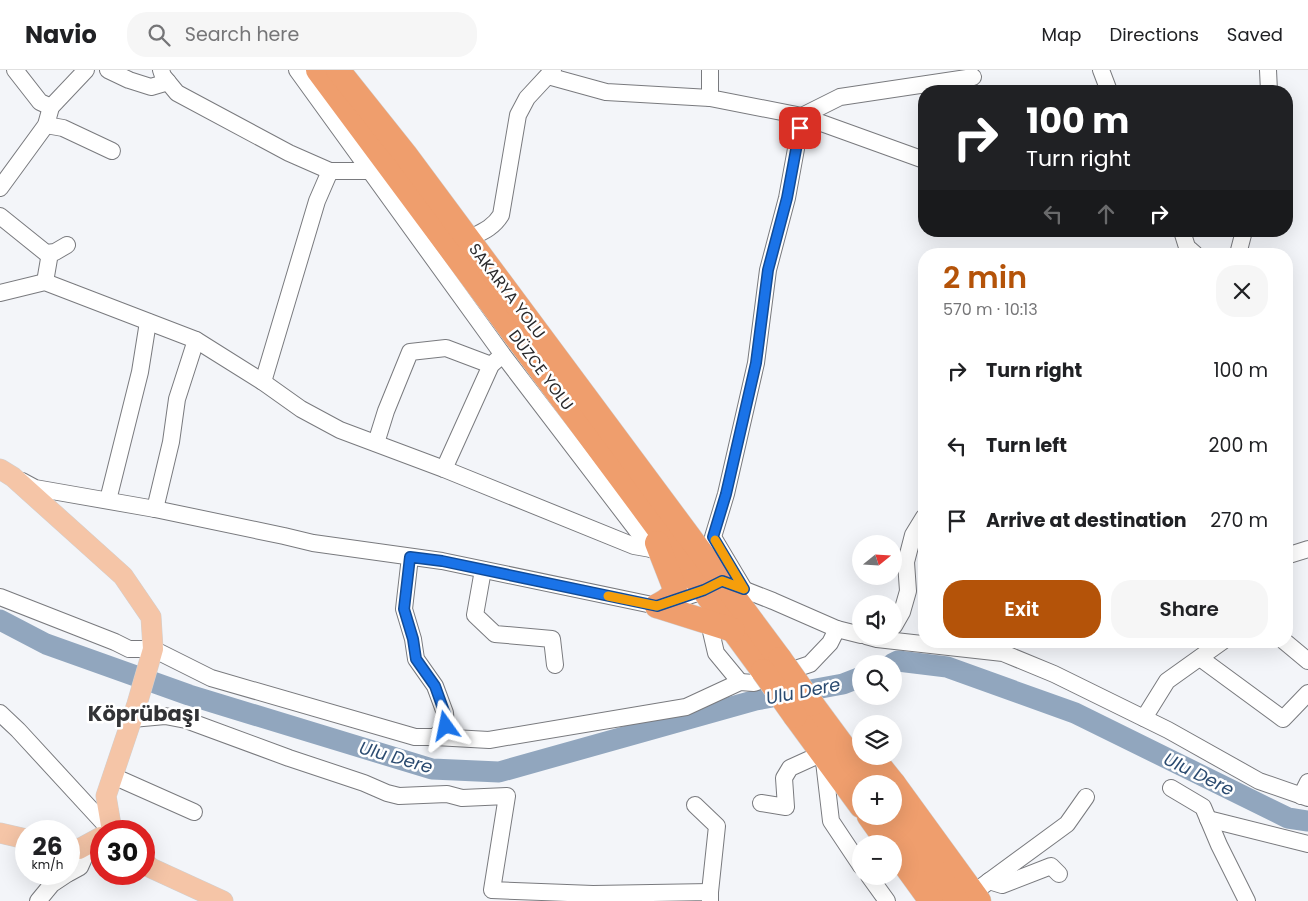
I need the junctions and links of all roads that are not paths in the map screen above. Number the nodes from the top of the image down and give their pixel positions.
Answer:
1 (15, 70) edge
2 (86, 70) edge
3 (108, 70) edge
4 (298, 70) edge
5 (318, 70) edge
6 (338, 70) edge
7 (351, 70) edge
8 (710, 70) edge
9 (1100, 70) edge
10 (1268, 70) edge
11 (550, 73) edge
12 (165, 76) edge
13 (974, 77) dead end
14 (918, 85) edge
15 (920, 85) edge
16 (1106, 85) edge
17 (1269, 85) edge
18 (710, 98) junction
19 (51, 107) junction
20 (802, 116) junction
21 (46, 125) junction
22 (112, 151) dead end
23 (405, 154) junction
24 (918, 158) edge
25 (330, 170) junction
26 (371, 172) junction
27 (0, 188) edge
28 (0, 216) edge
29 (468, 239) junction
30 (67, 245) dead end
31 (50, 253) junction
32 (45, 282) junction
33 (0, 293) edge
34 (148, 322) junction
35 (196, 340) junction
36 (497, 360) junction
37 (263, 382) junction
38 (376, 443) junction
39 (444, 469) junction
40 (6, 473) edge
41 (108, 500) junction
42 (155, 509) junction
43 (918, 526) edge
44 (1308, 549) edge
45 (664, 553) junction
46 (1293, 554) edge
47 (410, 557) junction
48 (484, 570) junction
49 (713, 586) junction
50 (744, 589) junction
51 (0, 597) edge
52 (657, 606) junction
53 (902, 612) edge
54 (709, 623) junction
55 (837, 629) junction
56 (733, 630) junction
57 (852, 633) edge
58 (902, 641) edge
59 (918, 643) edge
60 (958, 648) edge
61 (1214, 648) edge
62 (1292, 648) edge
63 (154, 649) junction
64 (1200, 658) junction
65 (1308, 662) edge
66 (555, 665) dead end
67 (772, 665) junction
68 (740, 682) junction
69 (1308, 693) edge
70 (804, 710) junction
71 (135, 712) junction
72 (0, 713) edge
73 (1144, 718) junction
74 (435, 737) junction
75 (852, 751) edge
76 (823, 753) junction
77 (112, 776) junction
78 (1171, 788) dead end
79 (1306, 792) edge
80 (852, 793) edge
81 (902, 795) edge
82 (1086, 797) dead end
83 (761, 803) dead end
84 (695, 805) dead end
85 (194, 812) dead end
86 (1208, 819) junction
87 (101, 820) edge
88 (109, 820) edge
89 (902, 823) edge
90 (0, 833) edge
91 (15, 836) edge
92 (1308, 844) edge
93 (852, 852) edge
94 (80, 854) edge
95 (902, 861) edge
96 (80, 867) edge
97 (155, 870) edge
98 (1058, 874) dead end
99 (51, 885) edge
100 (875, 885) edge
101 (975, 894) edge
102 (489, 895) edge
103 (593, 897) edge
104 (710, 897) edge
105 (38, 901) edge
106 (223, 901) edge
107 (887, 901) edge
108 (931, 901) edge
109 (1247, 901) edge

1 - 19 street
2 - 19 street
3 - 12 street
4 - 26 street
5 - 45 highway, DÜZCE YOLU
6 - 23 highway, SAKARYA YOLU
7 - 23 street
8 - 18 street
9 - 16 street
10 - 17 street
11 - 18 street
11 - 29 street
12 - 25 street
13 - 15 street
14 - 20 street
18 - 20 street
19 - 21 street
20 - 24 street
20 - 50 street
21 - 22 street
21 - 27 street
23 - 29 highway, SAKARYA YOLU
25 - 26 street
25 - 37 street
26 - 36 street
28 - 31 street
29 - 49 highway, SAKARYA YOLU
30 - 31 street
31 - 32 street
32 - 33 street
32 - 34 street
34 - 35 street
34 - 41 street
35 - 37 street
35 - 42 street
36 - 38 street
36 - 39 street
36 - 45 street
37 - 38 street
38 - 39 street
39 - 45 street
40 - 41 street
40 - 63 main road
41 - 42 street
42 - 47 street
43 - 53 street
44 - 46 street
45 - 49 highway, DÜZCE YOLU
45 - 52 highway
47 - 48 street
47 - 74 street
48 - 52 street
48 - 66 street
49 - 50 street
49 - 52 street
49 - 56 highway, DÜZCE YOLU
49 - 67 highway, SAKARYA YOLU
50 - 55 street
51 - 63 street
52 - 54 highway
54 - 56 highway
54 - 68 street
55 - 57 street
55 - 68 street
56 - 67 highway, DÜZCE YOLU
58 - 59 street
60 - 73 street
61 - 64 street
62 - 65 street
63 - 71 main road
63 - 74 street
64 - 69 street
64 - 73 street
67 - 70 highway, bridge
68 - 74 street
70 - 75 highway
70 - 76 highway
71 - 77 main road
71 - 102 street
72 - 87 street
73 - 79 street
76 - 80 highway
76 - 83 street
76 - 93 street
77 - 85 street
77 - 88 main road
78 - 86 street
81 - 101 highway
82 - 101 street
84 - 104 street
86 - 92 street
86 - 109 street
89 - 101 highway
90 - 91 main road
94 - 96 street
95 - 108 highway
97 - 106 main road
98 - 101 street
99 - 105 street
100 - 107 street
102 - 103 street
103 - 104 street

